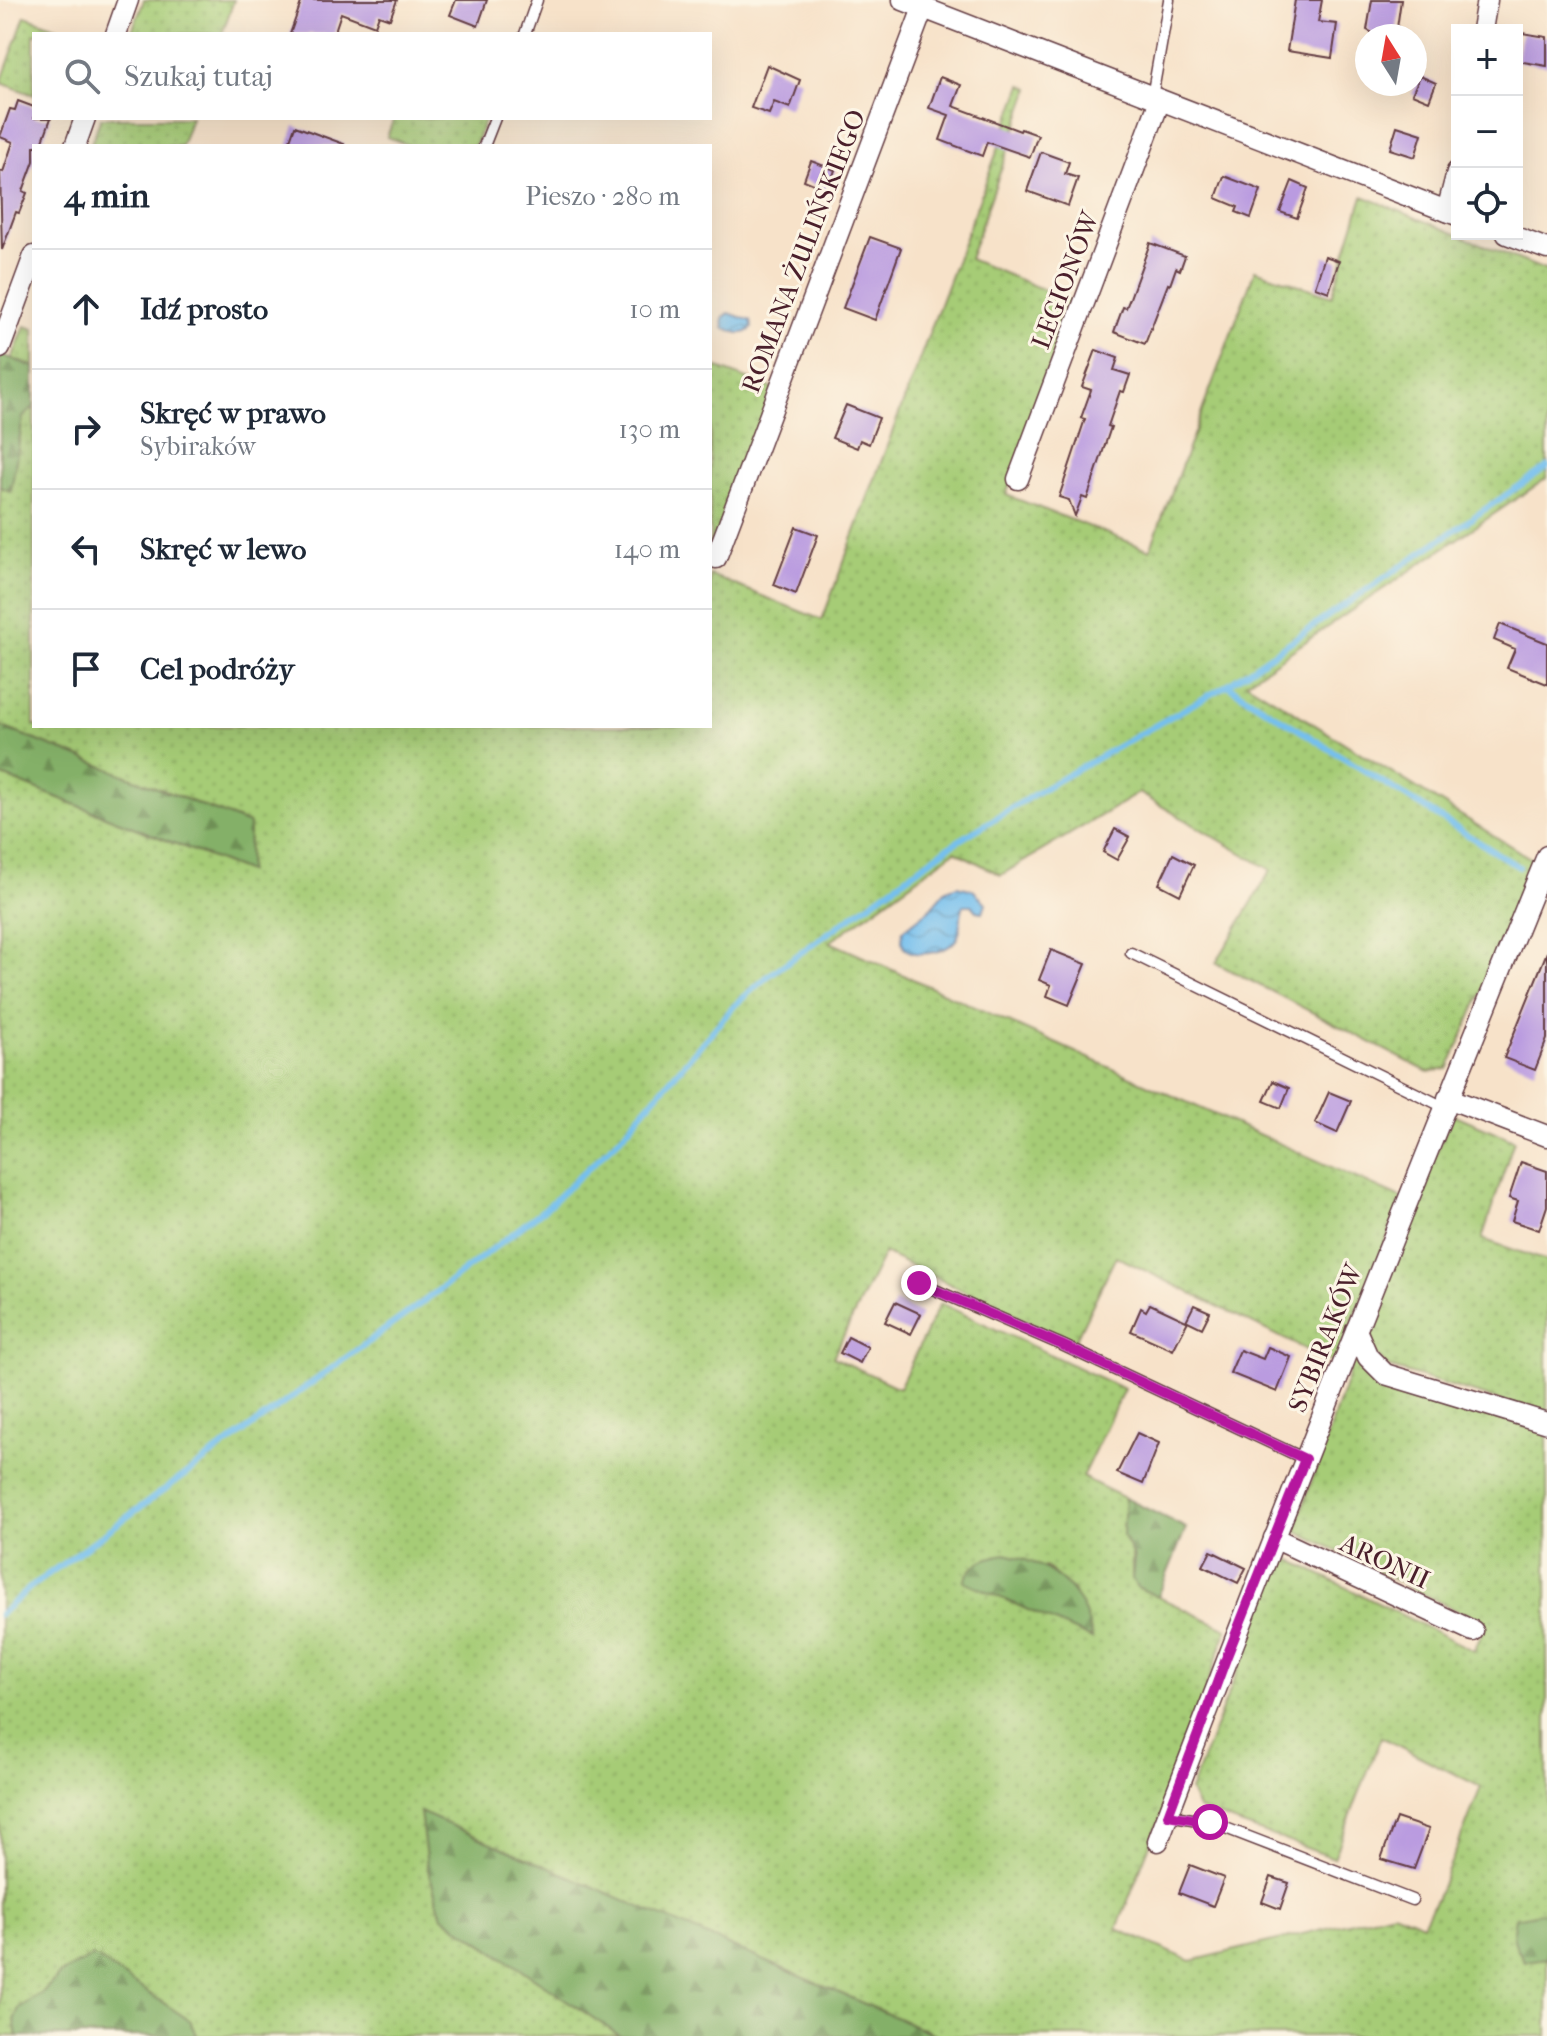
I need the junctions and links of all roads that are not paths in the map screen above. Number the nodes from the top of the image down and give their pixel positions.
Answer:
1 (128, 0) edge
2 (537, 0) edge
3 (1169, 0) edge
4 (1487, 0) edge
5 (913, 4) edge
6 (1483, 24) edge
7 (117, 32) edge
8 (526, 32) edge
9 (1156, 98) junction
10 (84, 120) edge
11 (494, 120) edge
12 (76, 144) edge
13 (485, 144) edge
14 (1451, 213) edge
15 (1523, 240) edge
16 (1547, 249) edge
17 (32, 261) edge
18 (0, 348) edge
19 (1018, 479) dead end
20 (716, 558) dead end
21 (1547, 856) edge
22 (1131, 953) dead end
23 (1446, 1103) junction
24 (1547, 1136) edge
25 (919, 1283) dead end
26 (1356, 1330) junction
27 (1547, 1423) edge
28 (1305, 1459) junction
29 (1274, 1538) junction
30 (1473, 1631) dead end
31 (1168, 1815) junction
32 (1158, 1841) dead end
33 (1412, 1900) dead end

1 - 7 street
2 - 8 lane
3 - 9 lane
4 - 6 street
5 - 9 street
5 - 20 street, ROMANA ŻULIŃSKIEGO
9 - 14 street
9 - 19 street, LEGIONÓW
10 - 12 street
11 - 13 lane
15 - 16 street
17 - 18 street
21 - 23 street, SYBIRAKÓW
22 - 23 lane
23 - 24 street
23 - 26 street, SYBIRAKÓW
25 - 28 lane
26 - 27 street
26 - 28 street, SYBIRAKÓW
28 - 29 street, SYBIRAKÓW
29 - 30 street, ARONII
29 - 31 street, SYBIRAKÓW
31 - 32 street, SYBIRAKÓW
31 - 33 lane

